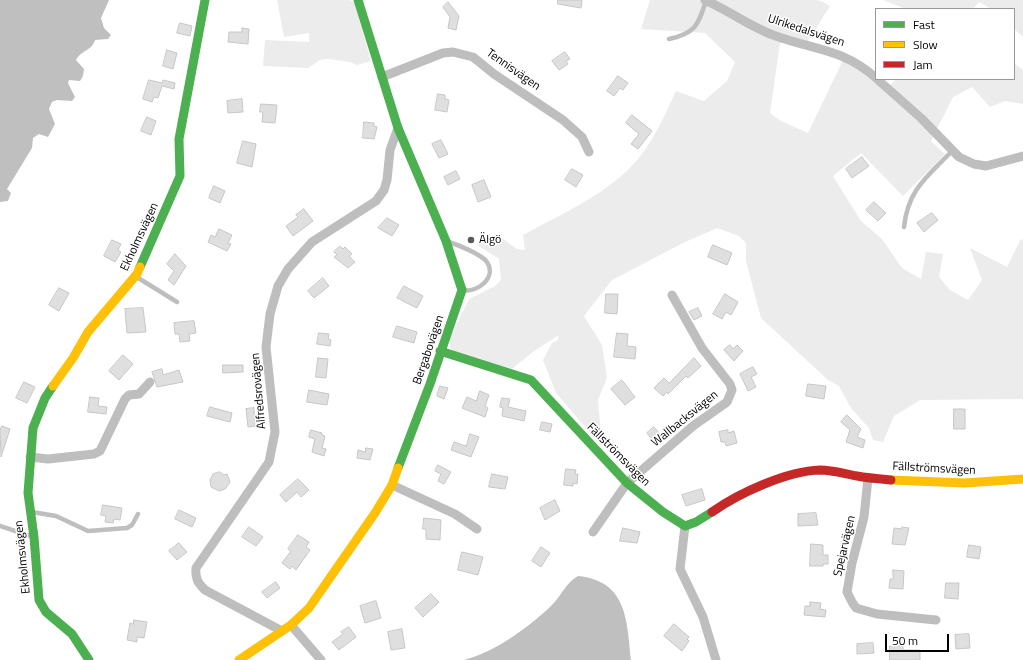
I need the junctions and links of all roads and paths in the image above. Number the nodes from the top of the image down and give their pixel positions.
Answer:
1 (205, 0) edge
2 (358, 0) edge
3 (706, 0) edge
4 (669, 39) dead end
5 (382, 77) junction
6 (875, 78) edge
7 (877, 80) edge
8 (398, 128) junction
9 (952, 150) junction
10 (589, 152) dead end
11 (1023, 156) edge
12 (904, 227) dead end
13 (446, 241) junction
14 (136, 276) junction
15 (462, 290) junction
16 (672, 295) dead end
17 (177, 302) dead end
18 (440, 351) junction
19 (150, 382) dead end
20 (30, 457) junction
21 (868, 478) junction
22 (1023, 479) edge
23 (627, 483) junction
24 (392, 485) junction
25 (30, 512) junction
26 (138, 514) dead end
27 (0, 526) edge
28 (685, 526) junction
29 (477, 529) dead end
30 (592, 532) dead end
31 (34, 537) junction
32 (936, 620) dead end
33 (292, 625) junction
34 (282, 631) junction
35 (89, 660) edge
36 (239, 660) edge
37 (321, 660) edge
38 (716, 660) edge

1 - 14 street, Ekholmsvägen
2 - 5 street
3 - 4 lane
3 - 6 street, Ulrikedalsvägen
5 - 8 street
5 - 10 street, Tennisvägen
7 - 9 street, Ulrikedalsvägen
8 - 13 street
8 - 34 street, Alfredsrovägen
9 - 11 street, Ulrikedalsvägen
9 - 12 lane
13 - 15 street
13 - 15 lane
14 - 17 lane
14 - 20 street, Ekholmsvägen
15 - 18 street, Bergabovägen
16 - 23 street, Wallbacksvägen
18 - 23 street, Fällströmsvägen
18 - 24 street, Bergabovägen
19 - 20 street
20 - 25 street, Ekholmsvägen
21 - 22 street, Fällströmsvägen
21 - 28 street, Fällströmsvägen
21 - 32 street, Spejarvägen
23 - 28 street, Fällströmsvägen
23 - 30 street, Wallbacksvägen
24 - 29 street
24 - 33 street, Bergabovägen
25 - 26 lane
25 - 31 street, Ekholmsvägen
27 - 31 lane
28 - 38 street
31 - 35 street, Ekholmsvägen
33 - 34 street, Bergabovägen
33 - 37 street
34 - 36 street, Bergabovägen

